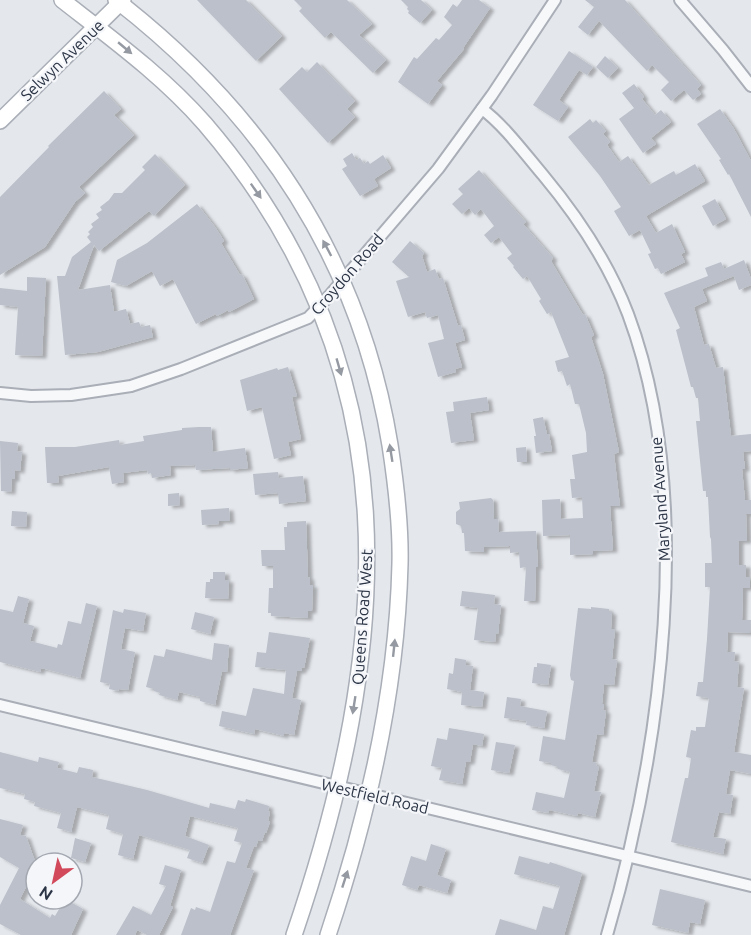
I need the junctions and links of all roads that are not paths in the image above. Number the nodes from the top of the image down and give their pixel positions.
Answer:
1 (62, 0) edge
2 (555, 0) edge
3 (680, 0) edge
4 (120, 1) edge
5 (97, 26) junction
6 (751, 86) edge
7 (482, 109) junction
8 (0, 120) edge
9 (343, 280) junction
10 (319, 308) junction
11 (0, 393) edge
12 (0, 705) edge
13 (338, 787) junction
14 (368, 794) junction
15 (628, 856) junction
16 (751, 886) edge
17 (294, 935) edge
18 (328, 935) edge
19 (607, 935) edge

1 - 5 street, Queens Road West
2 - 7 street, Croydon Road
3 - 6 street
4 - 5 street, Selwyn Avenue
9 -> 4 street, Queens Road West
5 - 8 street, Selwyn Avenue
5 -> 10 street, Queens Road West
7 - 9 street, Croydon Road
7 - 15 street, Maryland Avenue
9 - 10 street, Croydon Road
14 -> 9 street, Queens Road West
10 - 11 street, Croydon Road
10 -> 13 street, Queens Road West
12 - 13 street, Westfield Road
13 - 14 street, Westfield Road
13 - 17 street, Queens Road West
14 - 15 street, Westfield Road
18 -> 14 street, Queens Road West
15 - 16 street, Westfield Road
15 - 19 street, Maryland Avenue

